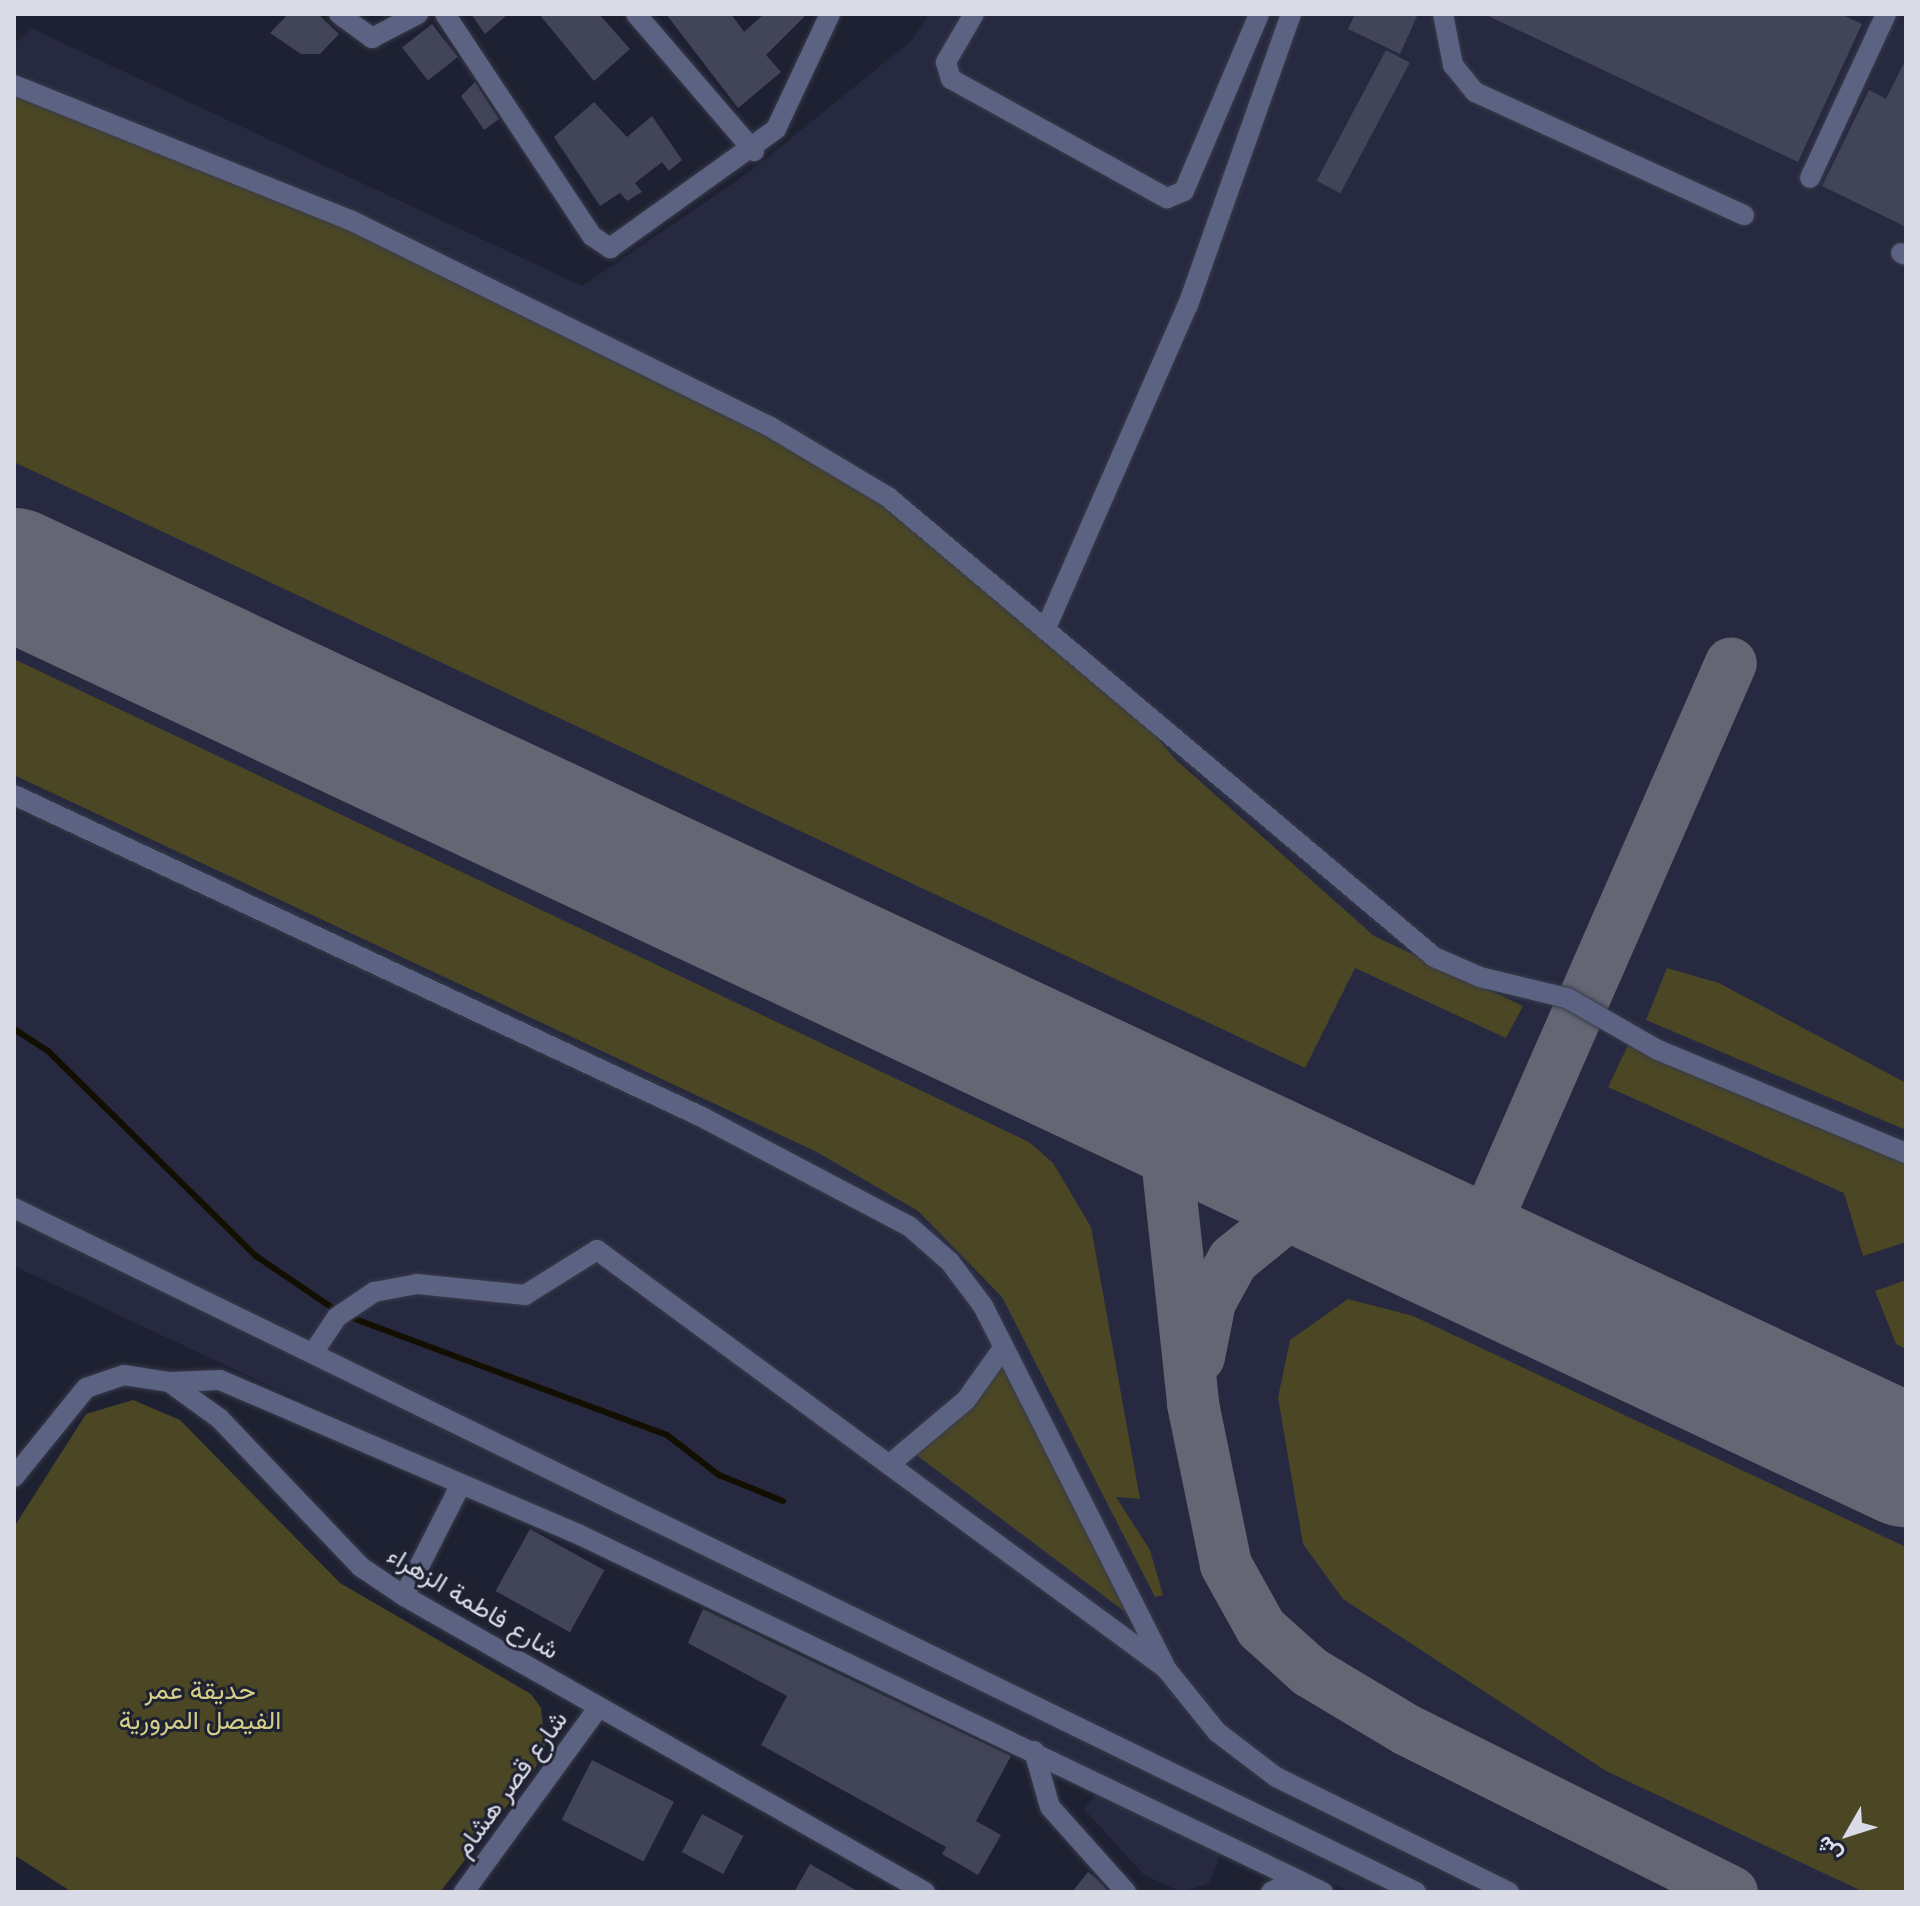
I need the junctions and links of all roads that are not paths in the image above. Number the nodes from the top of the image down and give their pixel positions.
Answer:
1 (339, 14) edge
2 (418, 14) edge
3 (445, 14) edge
4 (636, 14) edge
5 (974, 14) edge
6 (1259, 14) edge
7 (1291, 14) edge
8 (1443, 14) edge
9 (1886, 14) edge
10 (824, 17) edge
11 (14, 85) edge
12 (754, 151) junction
13 (1810, 178) dead end
14 (1744, 215) dead end
15 (1045, 630) junction
16 (14, 795) edge
17 (1906, 1153) edge
18 (14, 1208) edge
19 (1004, 1347) junction
20 (313, 1353) junction
21 (169, 1382) junction
22 (890, 1464) junction
23 (14, 1477) edge
24 (460, 1486) junction
25 (404, 1596) junction
26 (1167, 1670) junction
27 (599, 1707) junction
28 (1034, 1751) junction
29 (1296, 1879) junction
30 (467, 1891) edge
31 (925, 1892) edge
32 (1126, 1892) edge
33 (1271, 1892) edge
34 (1323, 1892) edge
35 (1416, 1892) edge
36 (1509, 1892) edge

1 - 2 street
3 - 12 street
4 - 12 street
5 - 6 street
7 - 15 street
8 - 14 street
9 - 13 street
10 - 12 street
11 - 15 street
15 - 17 street
16 - 19 street
18 - 20 street
19 - 22 street
19 - 26 street
20 - 22 street
20 - 35 street
21 - 23 street, شارع فاطمة الزهراء
21 - 24 street
21 - 25 street, شارع فاطمة الزهراء
22 - 26 street
24 - 25 street
24 - 28 street
25 - 27 street, شارع فاطمة الزهراء
26 - 36 street
27 - 30 street, شارع قصر هشام
27 - 31 street, شارع فاطمة الزهراء
28 - 29 street
28 - 32 street
29 - 33 street
29 - 34 street

